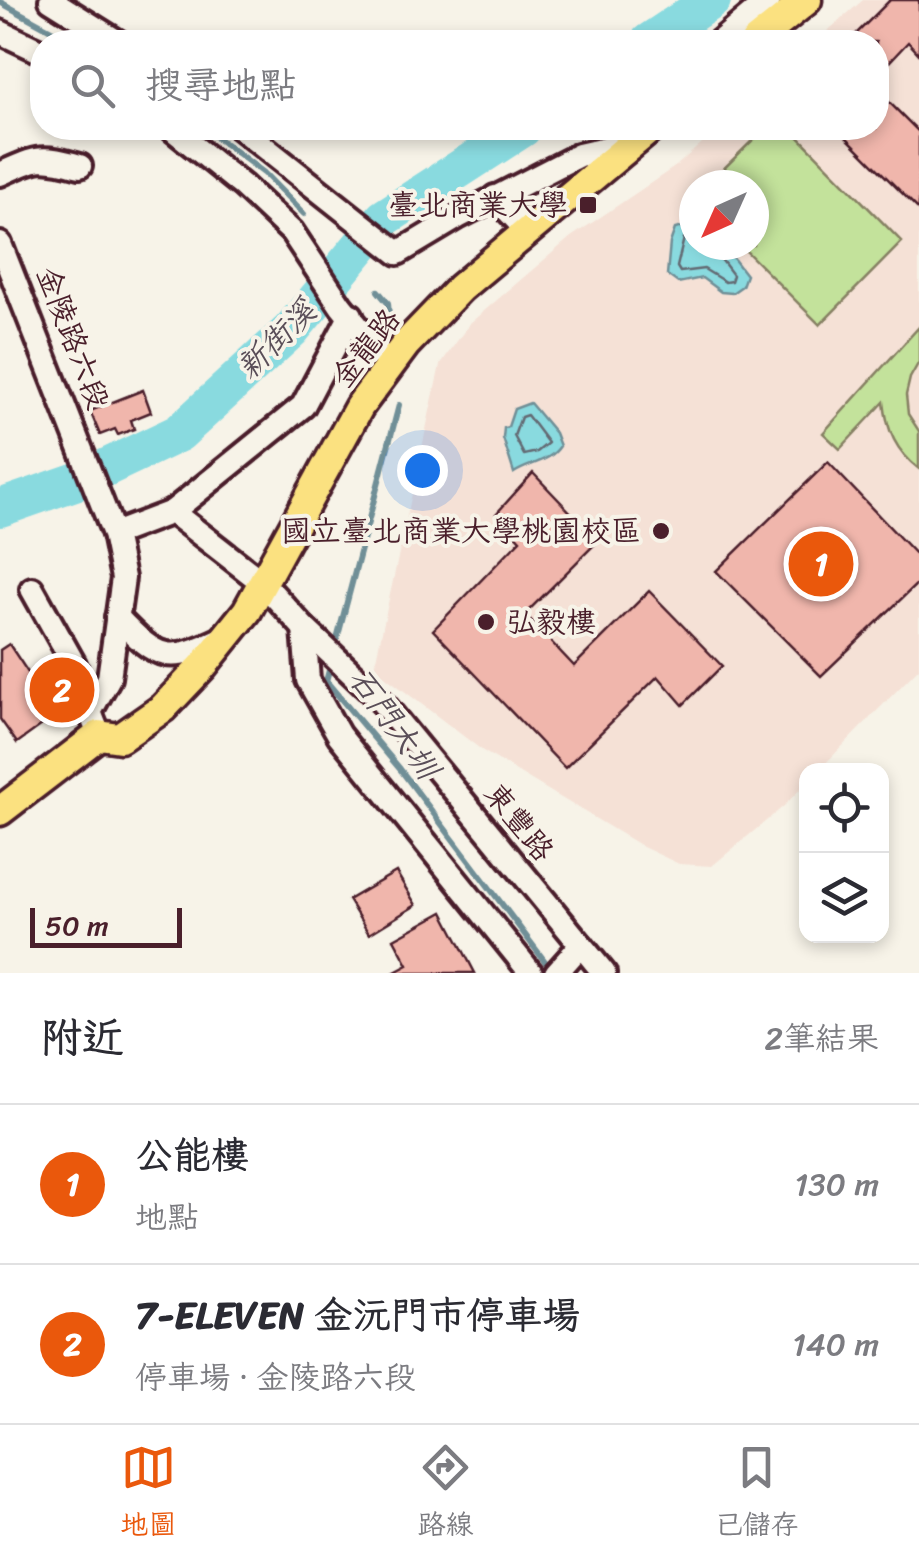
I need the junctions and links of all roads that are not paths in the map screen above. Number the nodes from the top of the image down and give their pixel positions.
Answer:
1 (51, 0) edge
2 (769, 0) edge
3 (807, 0) edge
4 (99, 30) edge
5 (733, 30) edge
6 (770, 30) edge
7 (0, 32) edge
8 (30, 46) edge
9 (185, 140) edge
10 (255, 140) edge
11 (614, 140) edge
12 (625, 140) edge
13 (80, 166) dead end
14 (0, 174) edge
15 (494, 197) junction
16 (529, 233) junction
17 (0, 244) edge
18 (346, 311) junction
19 (390, 366) junction
20 (172, 512) junction
21 (114, 534) junction
22 (263, 583) junction
23 (32, 589) dead end
24 (118, 616) junction
25 (310, 633) junction
26 (226, 637) junction
27 (94, 724) junction
28 (0, 811) edge
29 (582, 945) junction
30 (559, 970) edge
31 (531, 973) edge
32 (604, 973) edge

1 - 4 street
2 - 5 street
3 - 6 main road
7 - 8 street
9 - 18 street
10 - 15 street
11 - 15 street
12 - 16 main road, 金龍路
13 - 14 street
15 - 16 street
16 - 19 main road, 金龍路
17 - 21 street, 金陵路六段
18 - 19 street
18 - 20 street
19 - 22 main road, 金龍路
20 - 21 street
20 - 22 street
21 - 24 street
22 - 25 street
22 - 26 main road, 金龍路
23 - 27 street
24 - 26 street
24 - 27 street
25 - 29 street, 東豐路
25 - 31 street
26 - 27 main road, 金龍路
27 - 28 main road
29 - 30 street
29 - 32 street, 東豐路

